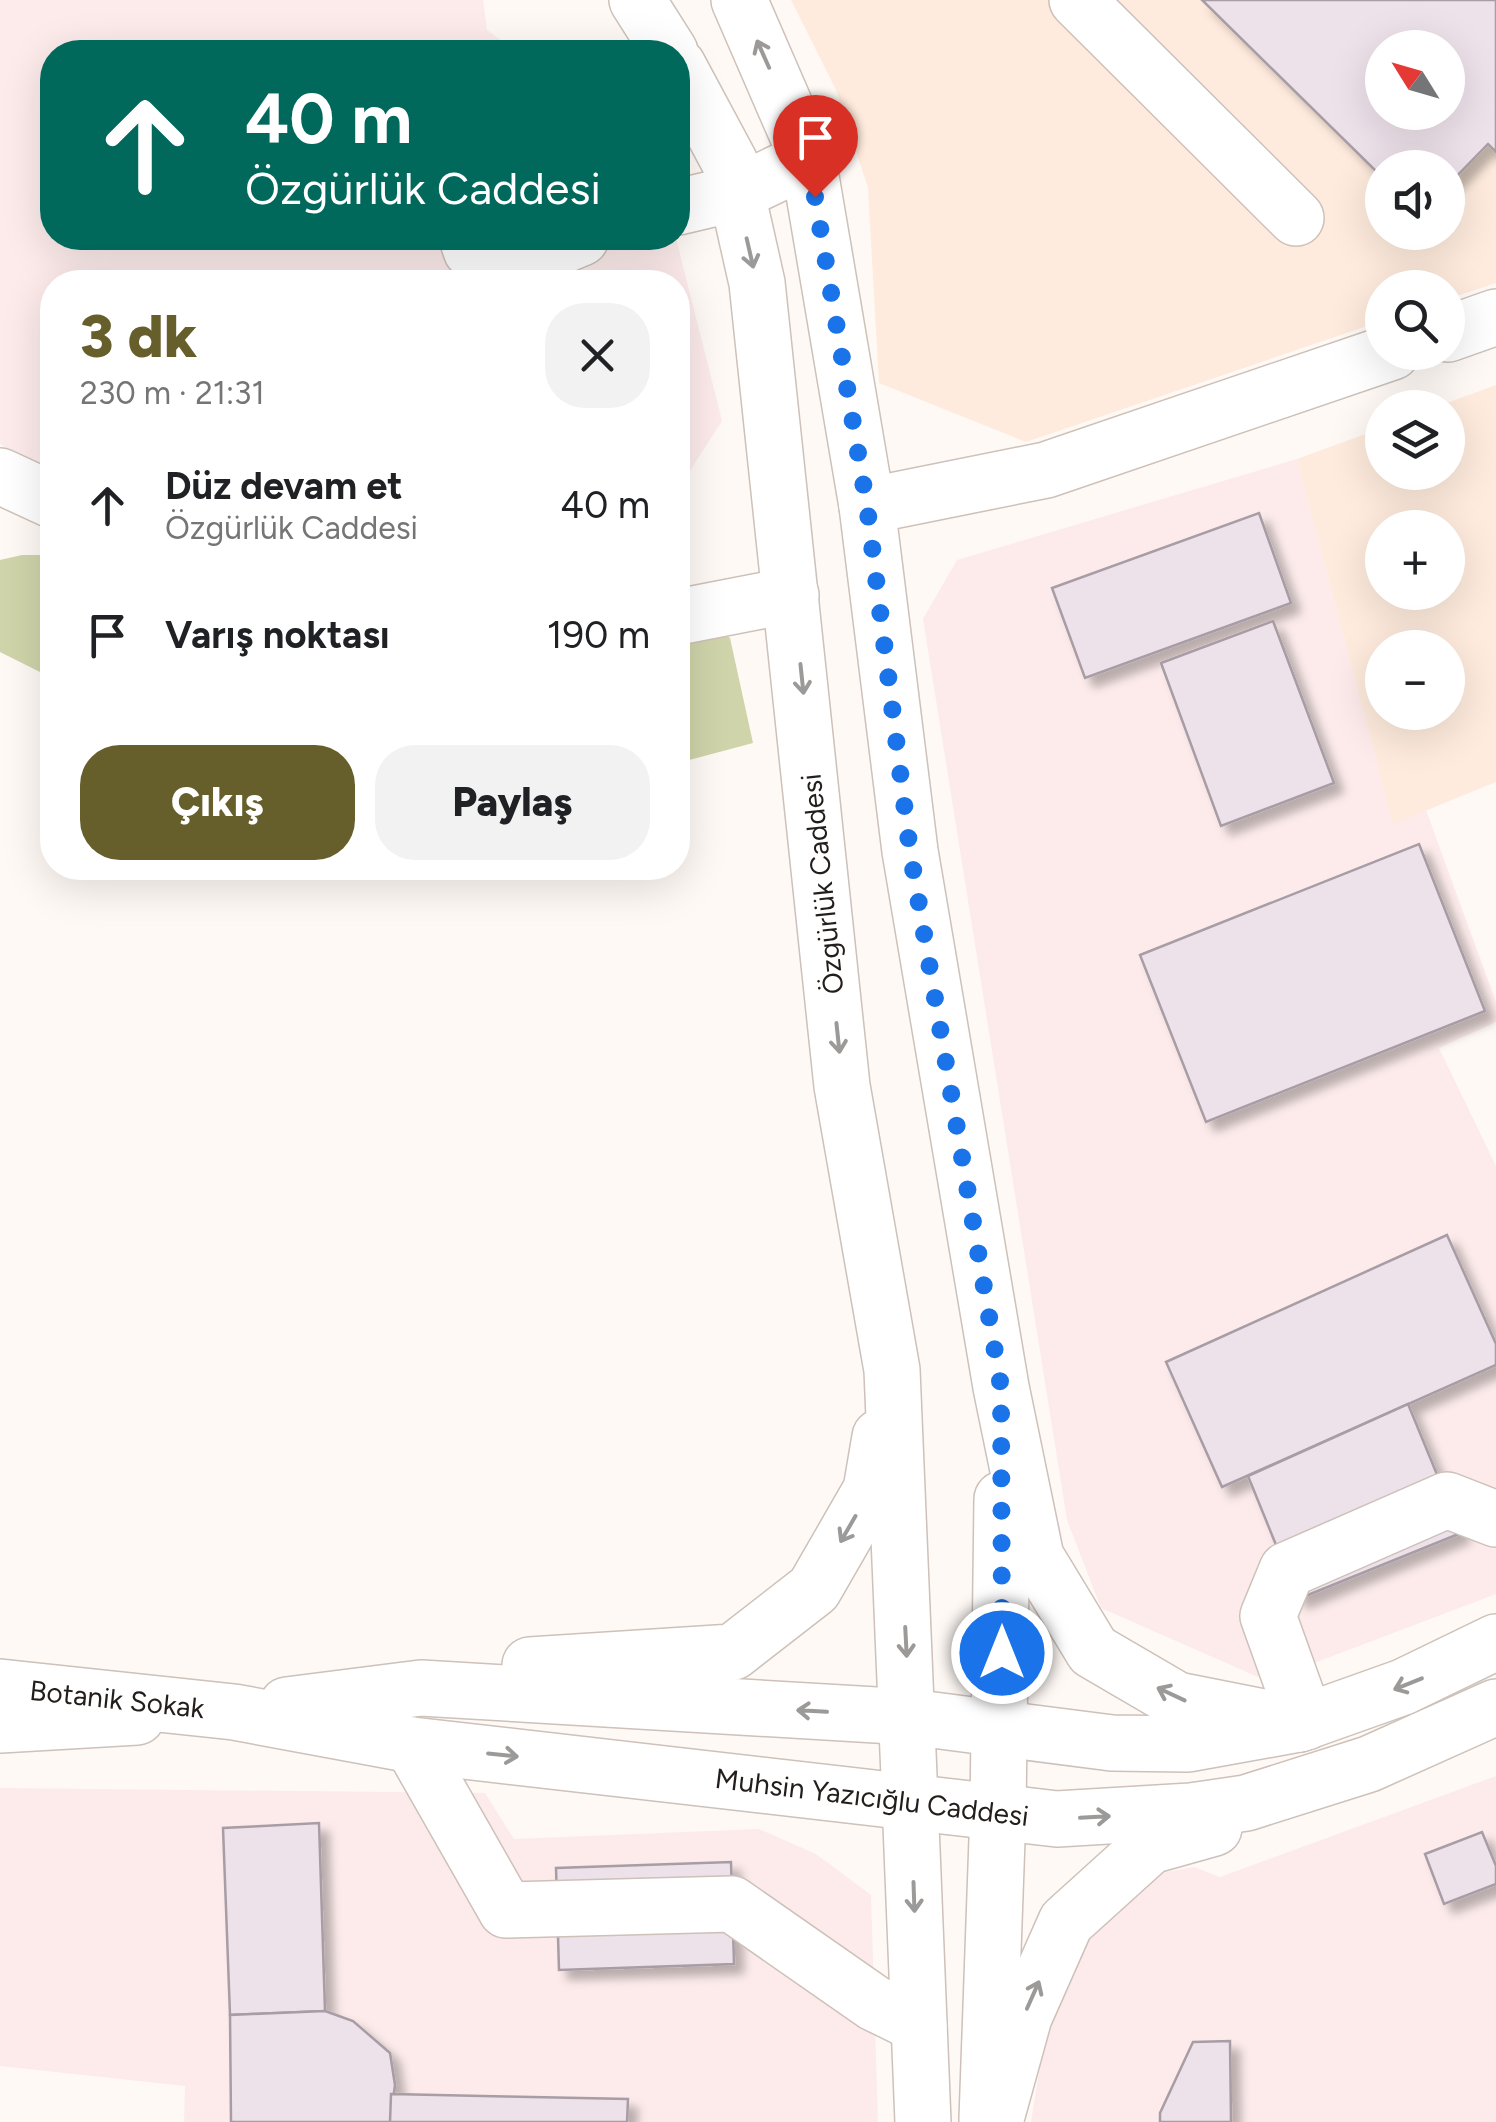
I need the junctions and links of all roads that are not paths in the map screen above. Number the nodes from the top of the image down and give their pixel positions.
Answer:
1 (637, 0) edge
2 (739, 0) edge
3 (1077, 0) edge
4 (662, 40) edge
5 (690, 101) edge
6 (801, 142) junction
7 (715, 174) edge
8 (690, 196) edge
9 (1296, 218) dead end
10 (471, 250) edge
11 (552, 250) edge
12 (1496, 318) edge
13 (1465, 328) edge
14 (1365, 361) edge
15 (0, 475) edge
16 (40, 494) edge
17 (867, 506) junction
18 (791, 595) junction
19 (690, 615) edge
20 (892, 1370) junction
21 (1001, 1387) junction
22 (1496, 1519) edge
23 (1496, 1642) edge
24 (0, 1687) edge
25 (422, 1688) junction
26 (1496, 1707) edge
27 (234, 1712) junction
28 (910, 1717) junction
29 (1303, 1723) junction
30 (0, 1725) edge
31 (1002, 1729) junction
32 (412, 1745) junction
33 (1368, 1764) junction
34 (910, 1800) junction
35 (998, 1811) junction
36 (919, 2024) junction
37 (923, 2122) edge
38 (987, 2122) edge
39 (995, 2122) edge

1 - 4 main road
6 -> 2 main road
3 - 9 main road
5 - 7 main road, Özgürlük Caddesi
6 - 7 main road
6 - 17 main road
7 - 8 main road
7 -> 18 main road, Özgürlük Caddesi
10 - 11 main road
12 - 13 main road
14 - 17 main road
15 - 16 main road
17 - 21 main road
18 - 19 main road
18 -> 20 main road, Özgürlük Caddesi
20 -> 25 main road
20 -> 28 main road, Özgürlük Caddesi
29 -> 21 main road
21 - 31 main road
22 - 29 main road
23 -> 29 main road
24 - 27 main road, Botanik Sokak
25 - 27 main road, Muhsin Yazıcığlu Caddesi
28 -> 25 main road, Muhsin Yazıcığlu Caddesi
26 - 33 main road, Muhsin Yazıcığlu Caddesi
27 - 30 main road, Muhsin Yazıcığlu Caddesi
27 - 32 main road, Muhsin Yazıcığlu Caddesi
28 - 31 main road, Muhsin Yazıcığlu Caddesi
28 - 34 main road, Özgürlük Caddesi
29 - 31 main road
31 - 35 main road
32 -> 34 main road, Muhsin Yazıcığlu Caddesi
32 - 36 main road
35 -> 33 main road, Muhsin Yazıcığlu Caddesi
39 -> 33 main road
34 - 35 main road, Muhsin Yazıcığlu Caddesi
34 -> 36 main road, Özgürlük Caddesi
35 - 38 main road
36 - 37 main road, Özgürlük Caddesi

